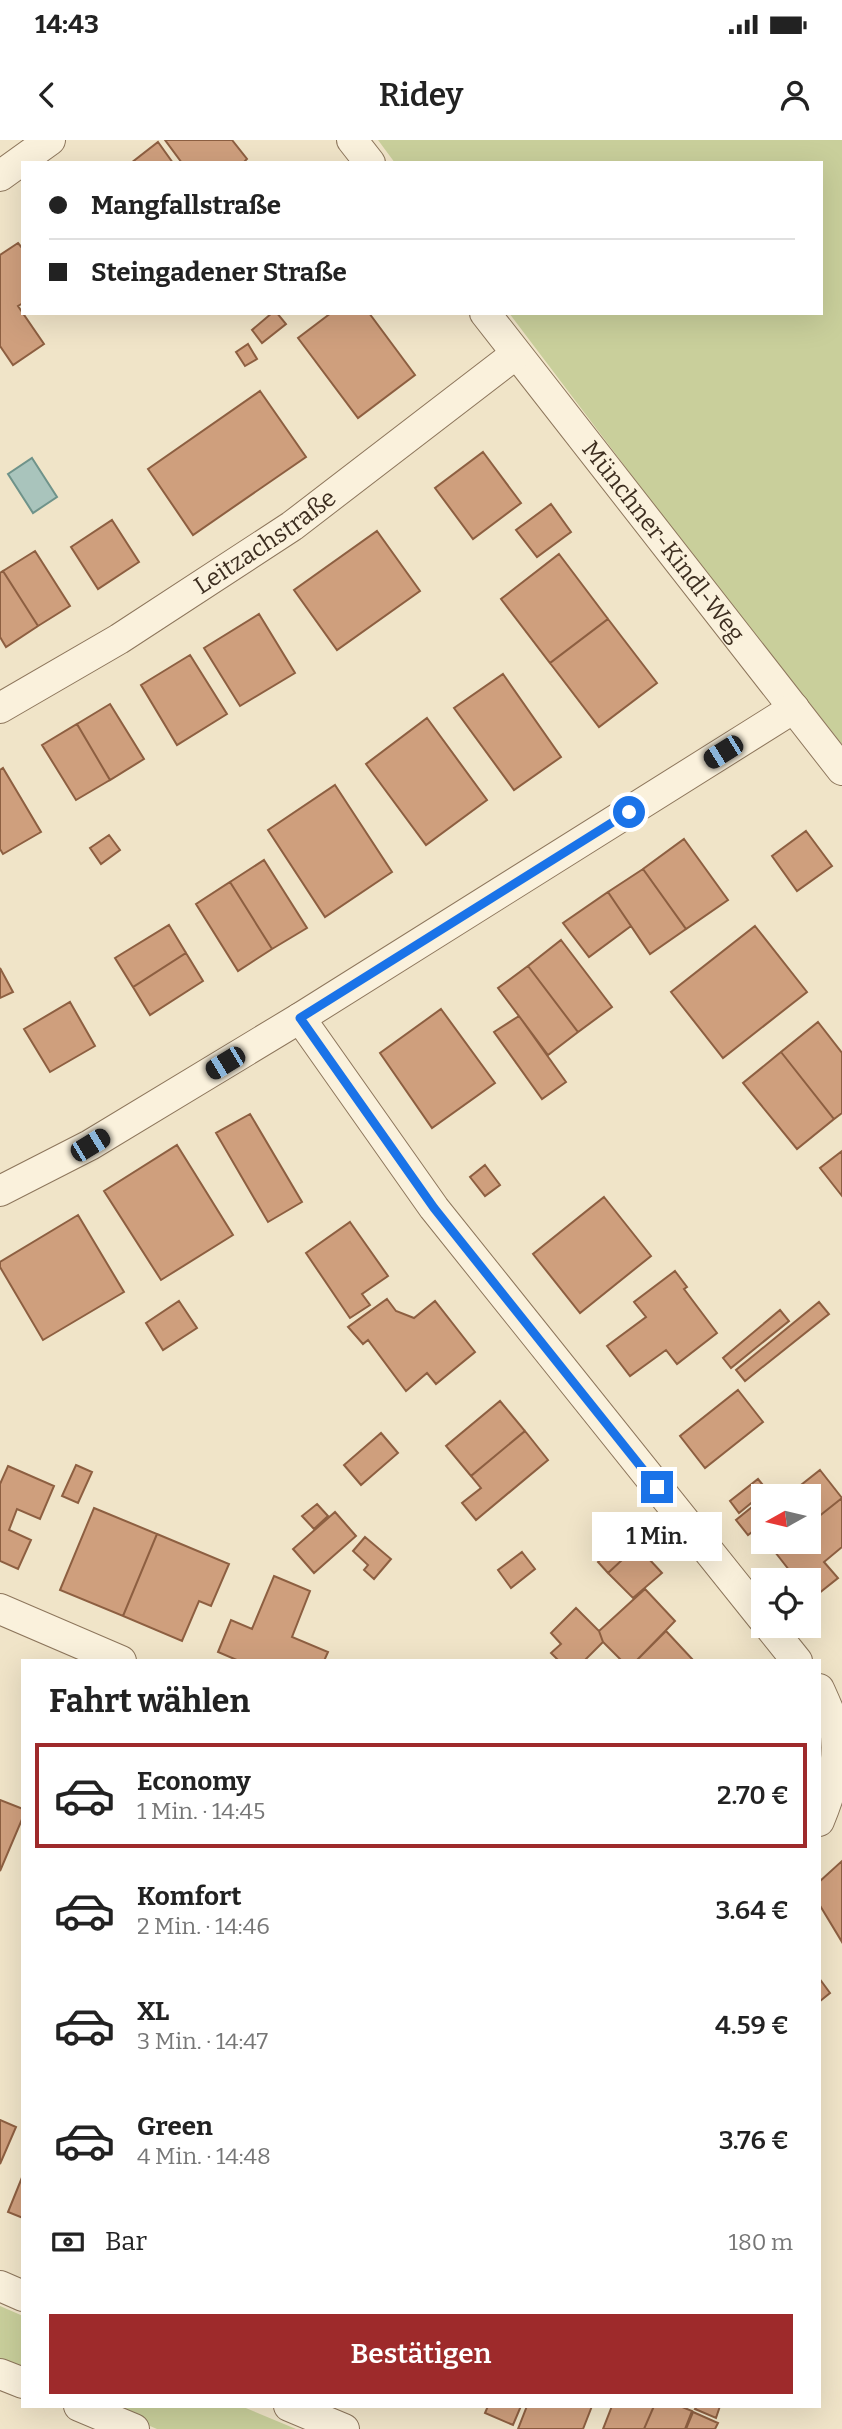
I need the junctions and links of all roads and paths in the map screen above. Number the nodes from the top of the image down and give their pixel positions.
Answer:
1 (50, 140) edge
2 (352, 140) edge
3 (368, 161) edge
4 (0, 176) edge
5 (487, 315) edge
6 (516, 354) junction
7 (0, 708) edge
8 (794, 708) junction
9 (842, 770) edge
10 (300, 1018) junction
11 (0, 1191) edge
12 (751, 1604) edge
13 (0, 1609) edge
14 (778, 1638) edge
15 (116, 1659) edge
16 (794, 1659) edge
17 (821, 1694) edge
18 (821, 1816) edge
19 (0, 2286) edge
20 (21, 2295) edge
21 (0, 2374) edge
22 (21, 2382) edge
23 (84, 2408) edge
24 (294, 2408) edge
25 (134, 2429) edge
26 (344, 2429) edge

1 - 4 street
2 - 3 street
5 - 6 street, Münchner-Kindl-Weg
6 - 7 street, Leitzachstraße
6 - 8 street, Münchner-Kindl-Weg
8 - 9 street, Münchner-Kindl-Weg
8 - 10 street
10 - 11 street
10 - 12 street
13 - 15 street
14 - 16 street
17 - 18 street
19 - 20 street
21 - 22 street
23 - 25 street
24 - 26 street

